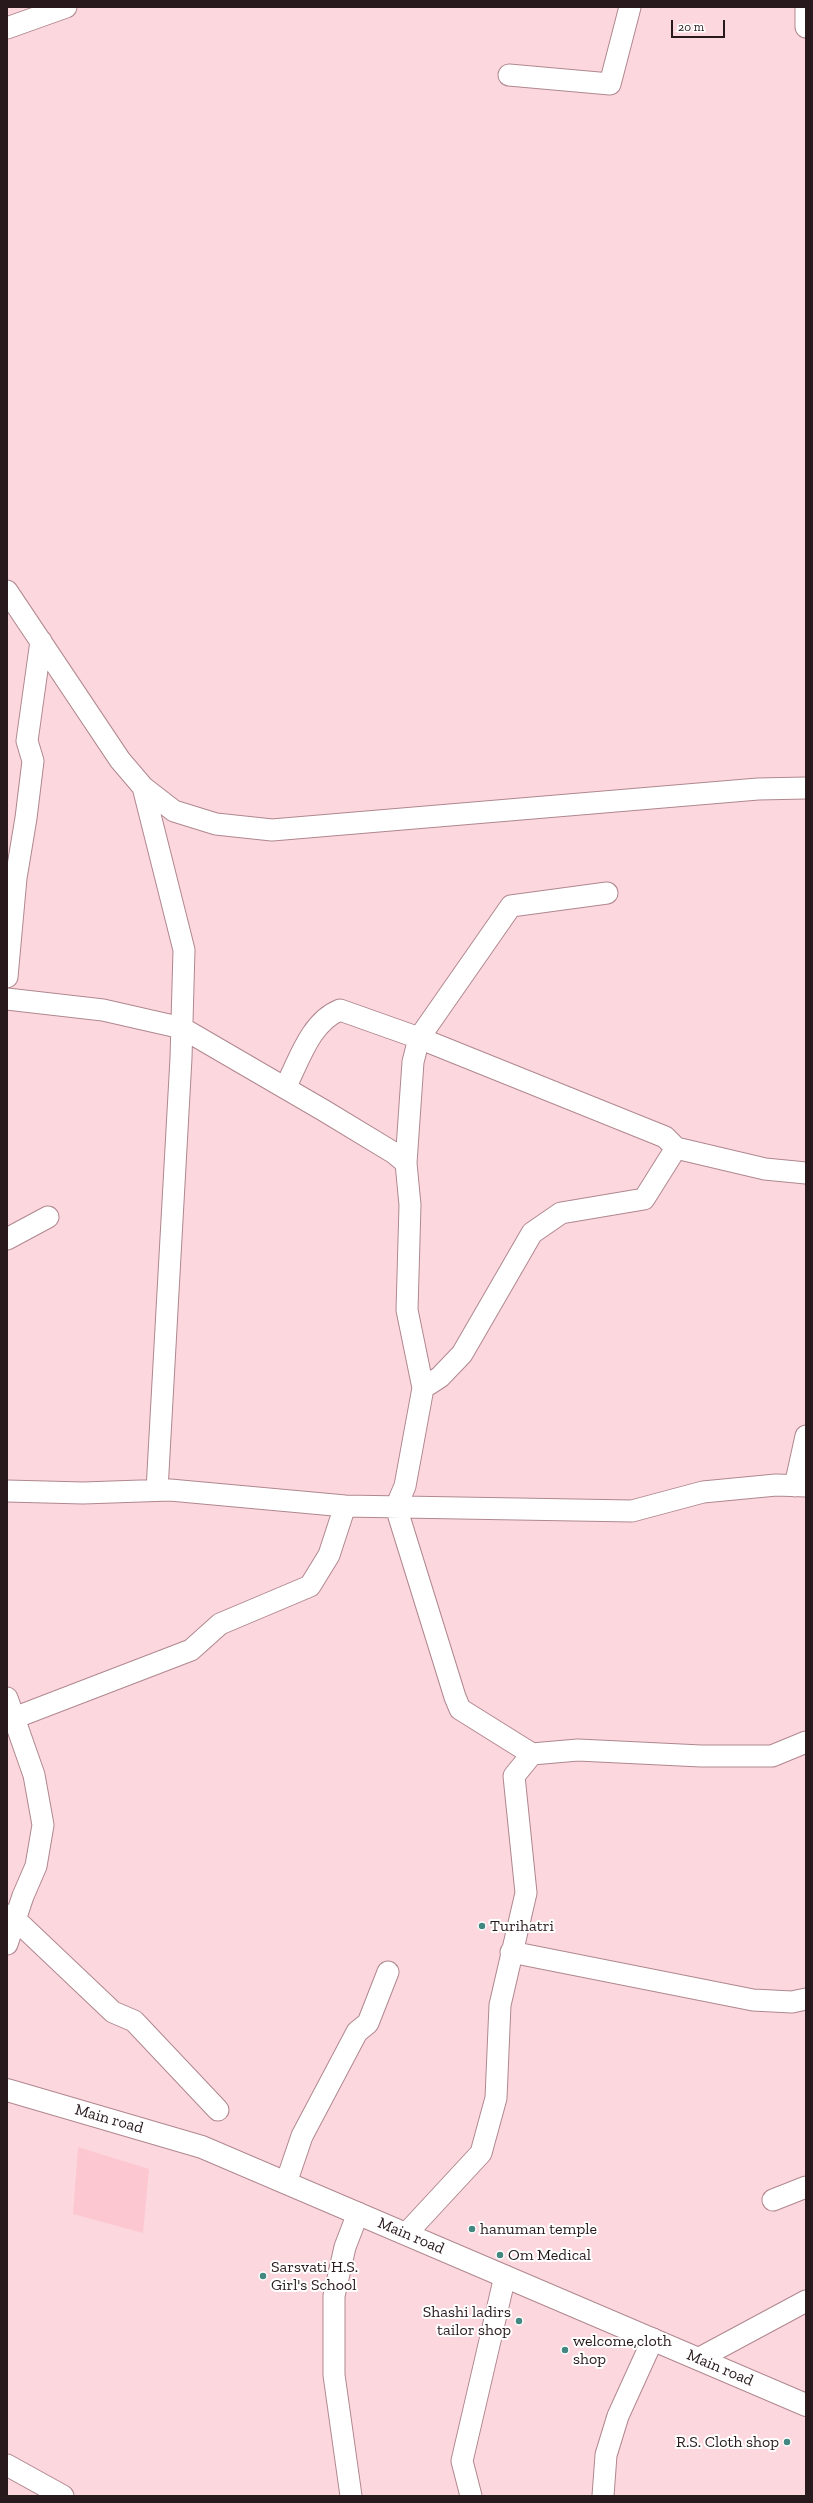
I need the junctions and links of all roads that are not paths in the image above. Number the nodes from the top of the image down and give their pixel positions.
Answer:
1 (66, 7) edge
2 (630, 7) edge
3 (806, 7) edge
4 (806, 27) edge
5 (7, 28) edge
6 (510, 75) dead end
7 (7, 590) edge
8 (41, 641) junction
9 (143, 788) junction
10 (806, 788) edge
11 (607, 893) dead end
12 (7, 977) edge
13 (7, 999) edge
14 (182, 1028) junction
15 (419, 1038) junction
16 (285, 1088) junction
17 (676, 1148) junction
18 (406, 1163) junction
19 (806, 1173) edge
20 (48, 1216) dead end
21 (7, 1239) edge
22 (423, 1388) junction
23 (806, 1436) edge
24 (801, 1486) edge
25 (156, 1490) junction
26 (7, 1491) edge
27 (345, 1506) junction
28 (396, 1507) junction
29 (7, 1698) edge
30 (14, 1718) junction
31 (806, 1742) edge
32 (532, 1754) junction
33 (11, 1917) edge
34 (7, 1944) edge
35 (511, 1952) junction
36 (388, 1972) dead end
37 (806, 1999) edge
38 (7, 2090) edge
39 (218, 2110) dead end
40 (286, 2183) junction
41 (806, 2187) edge
42 (773, 2200) dead end
43 (358, 2213) junction
44 (406, 2234) junction
45 (505, 2276) junction
46 (806, 2301) edge
47 (653, 2339) junction
48 (698, 2359) junction
49 (806, 2405) edge
50 (7, 2465) edge
51 (63, 2496) edge
52 (351, 2496) edge
53 (471, 2496) edge
54 (603, 2496) edge

1 - 5 street
2 - 6 street
3 - 4 street
7 - 8 street
8 - 9 street
8 - 12 street
9 - 10 street
9 - 14 street
11 - 15 street
13 - 14 street
14 - 16 street
14 - 25 street
15 - 16 street
15 - 17 street
15 - 18 street
16 - 18 street
17 - 19 street
17 - 22 street
18 - 22 street
20 - 21 street
22 - 28 street
23 - 24 street
24 - 28 street
25 - 26 street
25 - 27 street
27 - 28 street
27 - 30 street
28 - 32 street
29 - 30 street
30 - 33 street
31 - 32 street
32 - 35 street
33 - 34 street
33 - 39 street
35 - 37 street
35 - 44 street
36 - 40 street
38 - 40 street, Main road
40 - 43 street, Main road
41 - 42 street
43 - 44 street, Main road
43 - 52 street
44 - 45 street, Main road
45 - 47 street, Main road
45 - 53 street
46 - 48 street
47 - 48 street, Main road
47 - 54 street
48 - 49 street, Main road
50 - 51 street

